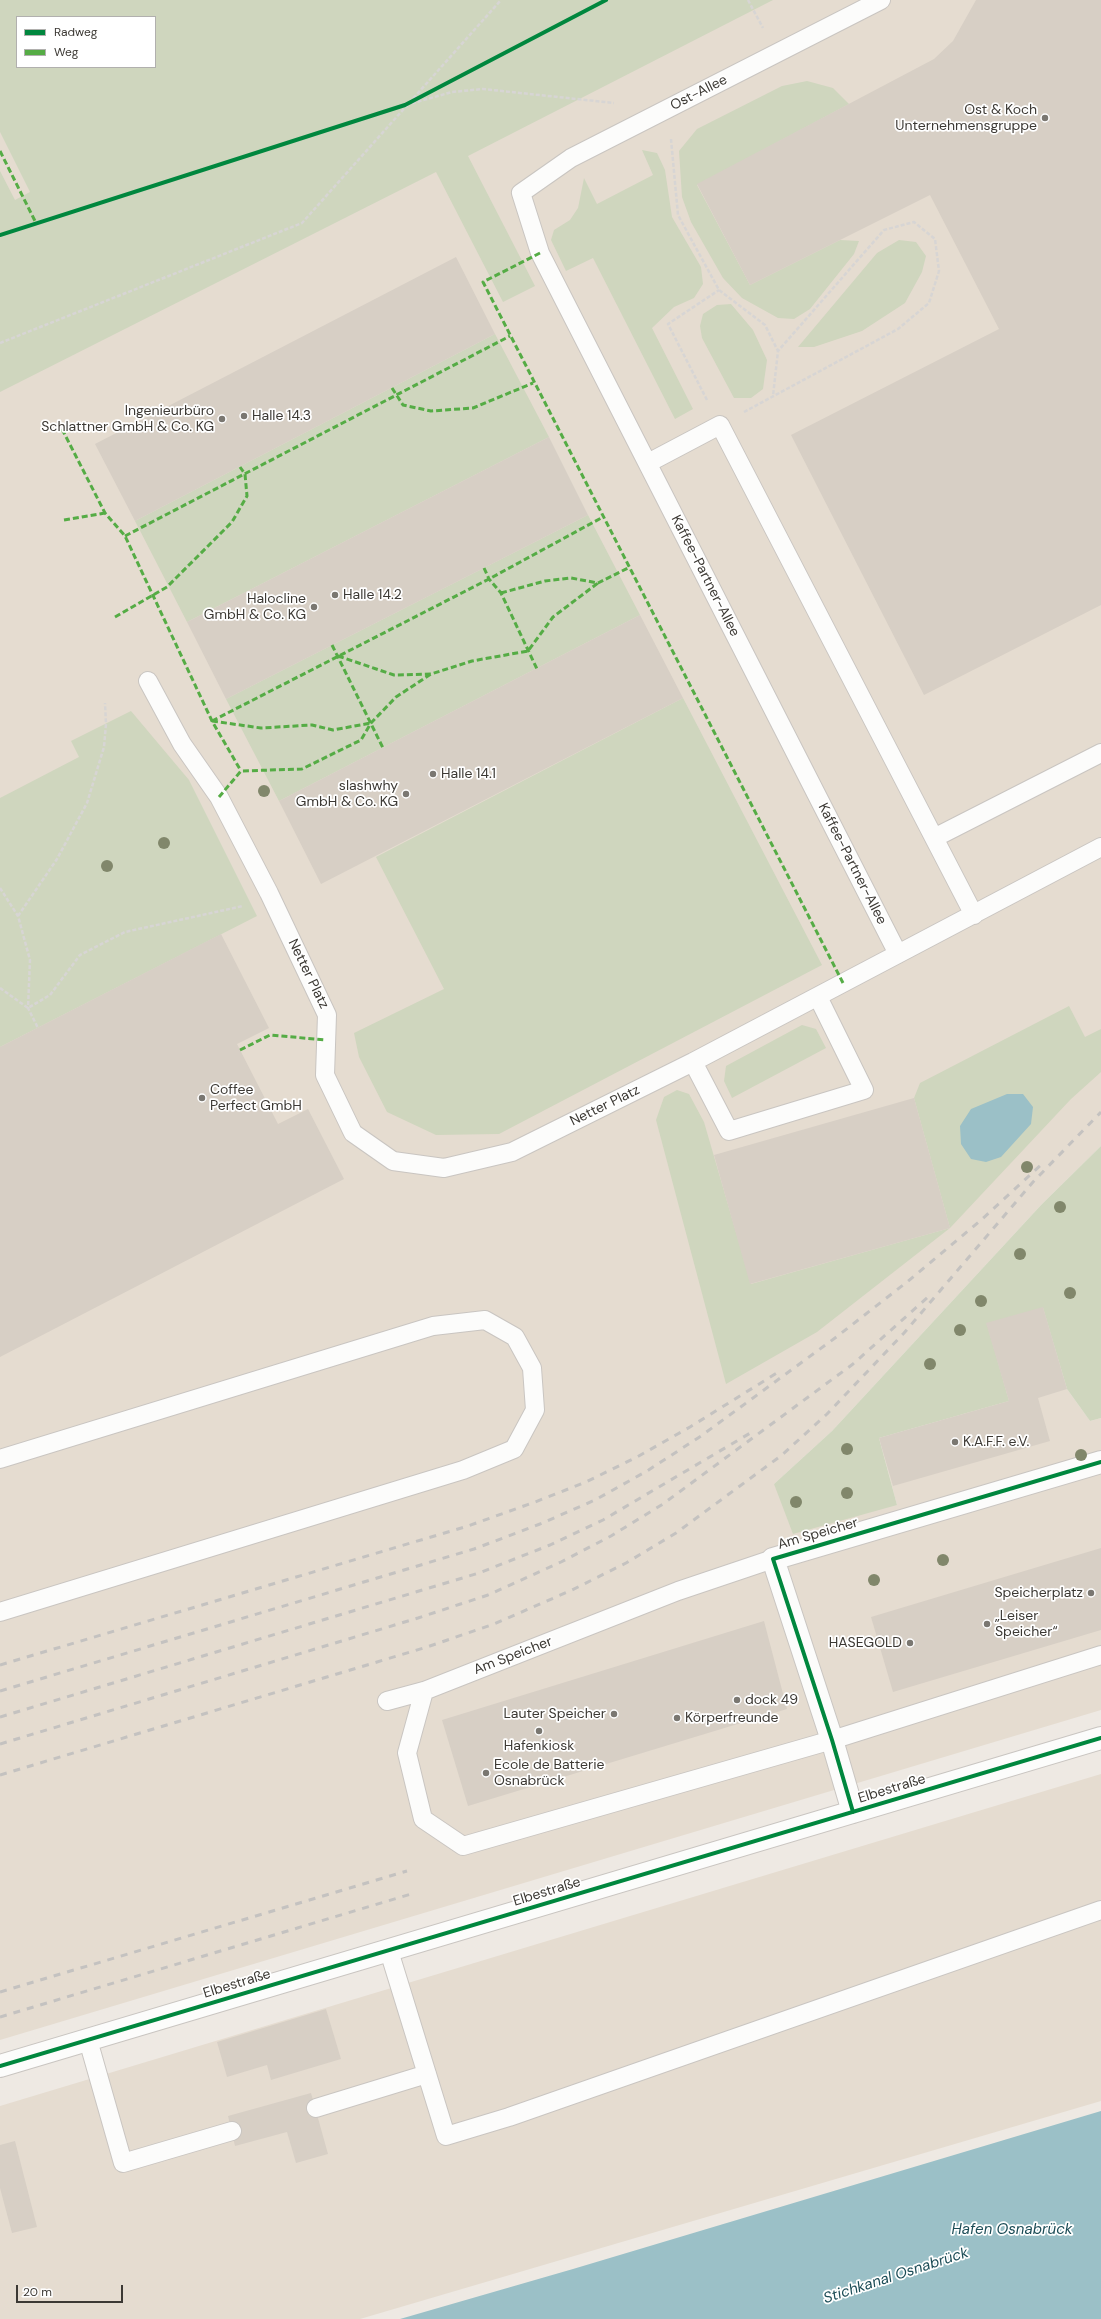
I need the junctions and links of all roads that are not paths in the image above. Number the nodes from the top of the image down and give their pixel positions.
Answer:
1 (881, 0) edge
2 (521, 193) joint
3 (648, 463) junction
4 (148, 681) dead end
5 (1101, 753) edge
6 (934, 838) junction
7 (1101, 848) edge
8 (974, 915) junction
9 (898, 954) junction
10 (818, 997) junction
11 (693, 1062) junction
12 (0, 1459) edge
13 (1101, 1462) edge
14 (773, 1559) junction
15 (0, 1612) edge
16 (1101, 1655) edge
17 (424, 1691) junction
18 (387, 1701) dead end
19 (1101, 1738) edge
20 (832, 1740) junction
21 (853, 1812) junction
22 (1101, 1910) edge
23 (389, 1951) junction
24 (88, 2040) junction
25 (0, 2066) edge
26 (427, 2074) junction
27 (316, 2108) dead end
28 (232, 2131) dead end

1 - 2 lane, Ost-Allee
2 - 3 lane, Kaffee-Partner-Allee
3 - 6 lane
3 - 9 lane, Kaffee-Partner-Allee
4 - 11 lane, Netter Platz
5 - 6 lane
6 - 8 lane
7 - 8 lane
8 - 9 lane
9 - 10 lane
10 - 11 lane
10 - 11 lane
12 - 15 lane
13 - 14 street, Am Speicher
14 - 17 lane, Am Speicher
14 - 20 street, Am Speicher
16 - 20 lane
17 - 18 lane, Am Speicher
17 - 20 lane
19 - 21 street, Elbestraße
20 - 21 street, Am Speicher
21 - 23 street, Elbestraße
22 - 26 lane
23 - 24 street, Elbestraße
23 - 26 lane
24 - 25 street, Elbestraße
24 - 28 lane
26 - 27 lane

